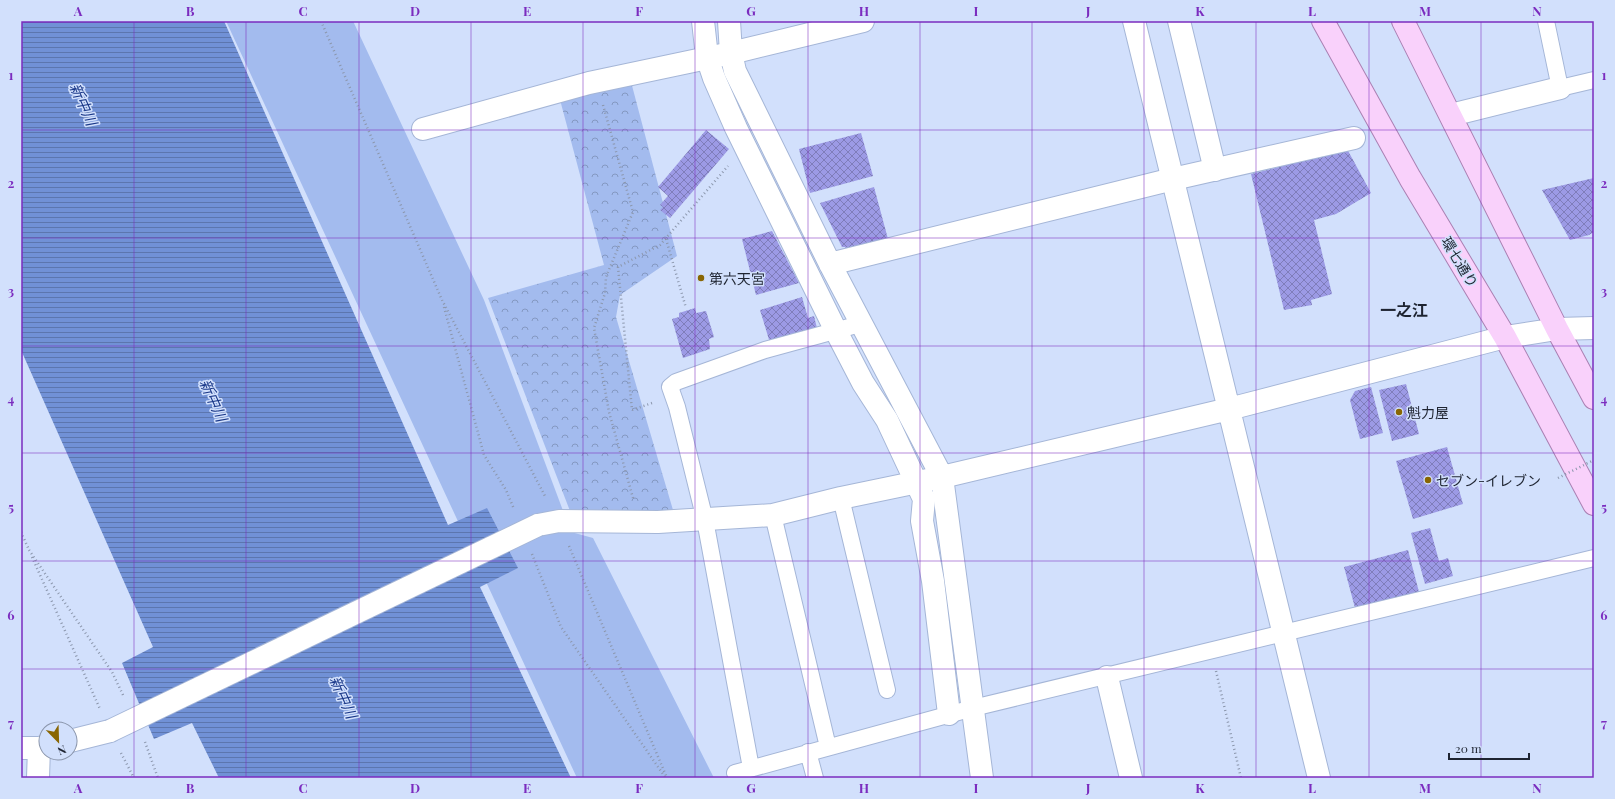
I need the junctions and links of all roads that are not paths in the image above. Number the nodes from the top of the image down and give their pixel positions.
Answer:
1 (703, 21) edge
2 (729, 21) edge
3 (864, 21) edge
4 (1134, 21) edge
5 (1179, 21) edge
6 (1323, 21) edge
7 (1404, 21) edge
8 (1546, 21) edge
9 (731, 53) junction
10 (707, 57) junction
11 (1594, 80) edge
12 (1560, 88) junction
13 (1451, 115) junction
14 (423, 129) dead end
15 (1354, 138) dead end
16 (1215, 170) junction
17 (1173, 179) junction
18 (830, 264) junction
19 (860, 324) junction
20 (1594, 328) edge
21 (1557, 329) junction
22 (836, 331) junction
23 (1505, 337) junction
24 (1594, 398) edge
25 (1229, 409) junction
26 (942, 477) junction
27 (916, 483) junction
28 (841, 498) junction
29 (1594, 504) edge
30 (773, 515) junction
31 (705, 520) junction
32 (1594, 558) edge
33 (1283, 633) junction
34 (1107, 677) junction
35 (887, 690) dead end
36 (973, 708) junction
37 (949, 714) junction
38 (78, 741) edge
39 (828, 747) junction
40 (35, 748) edge
41 (808, 752) junction
42 (751, 768) junction
43 (735, 773) dead end
44 (38, 778) edge
45 (815, 778) edge
46 (982, 778) edge
47 (1131, 778) edge
48 (1319, 778) edge

1 - 10 street
2 - 9 street
3 - 9 street
4 - 17 street
5 - 16 street
6 - 23 main road, 環七通り
7 - 13 main road
8 - 12 lane
9 - 10 street
9 - 18 street
10 - 14 street
10 - 22 street
11 - 12 lane
12 - 13 street
13 - 21 main road
15 - 16 street
16 - 17 street
17 - 18 street
17 - 25 street
18 - 19 street
19 - 22 lane
19 - 26 street
20 - 21 street
21 - 23 street
21 - 24 main road
22 - 27 street
22 - 31 lane
23 - 25 street
23 - 29 main road, 環七通り
25 - 26 street
25 - 33 street
26 - 27 street
26 - 36 street
27 - 28 street
27 - 37 street
28 - 30 street
28 - 35 lane
30 - 31 street
30 - 39 lane
31 - 38 street, bridge
31 - 42 lane
32 - 33 lane
33 - 34 lane
33 - 48 street
34 - 36 lane
34 - 47 street
36 - 37 lane
36 - 46 street
37 - 39 lane
39 - 41 lane
40 - 44 street
41 - 42 lane
41 - 45 lane
42 - 43 lane

